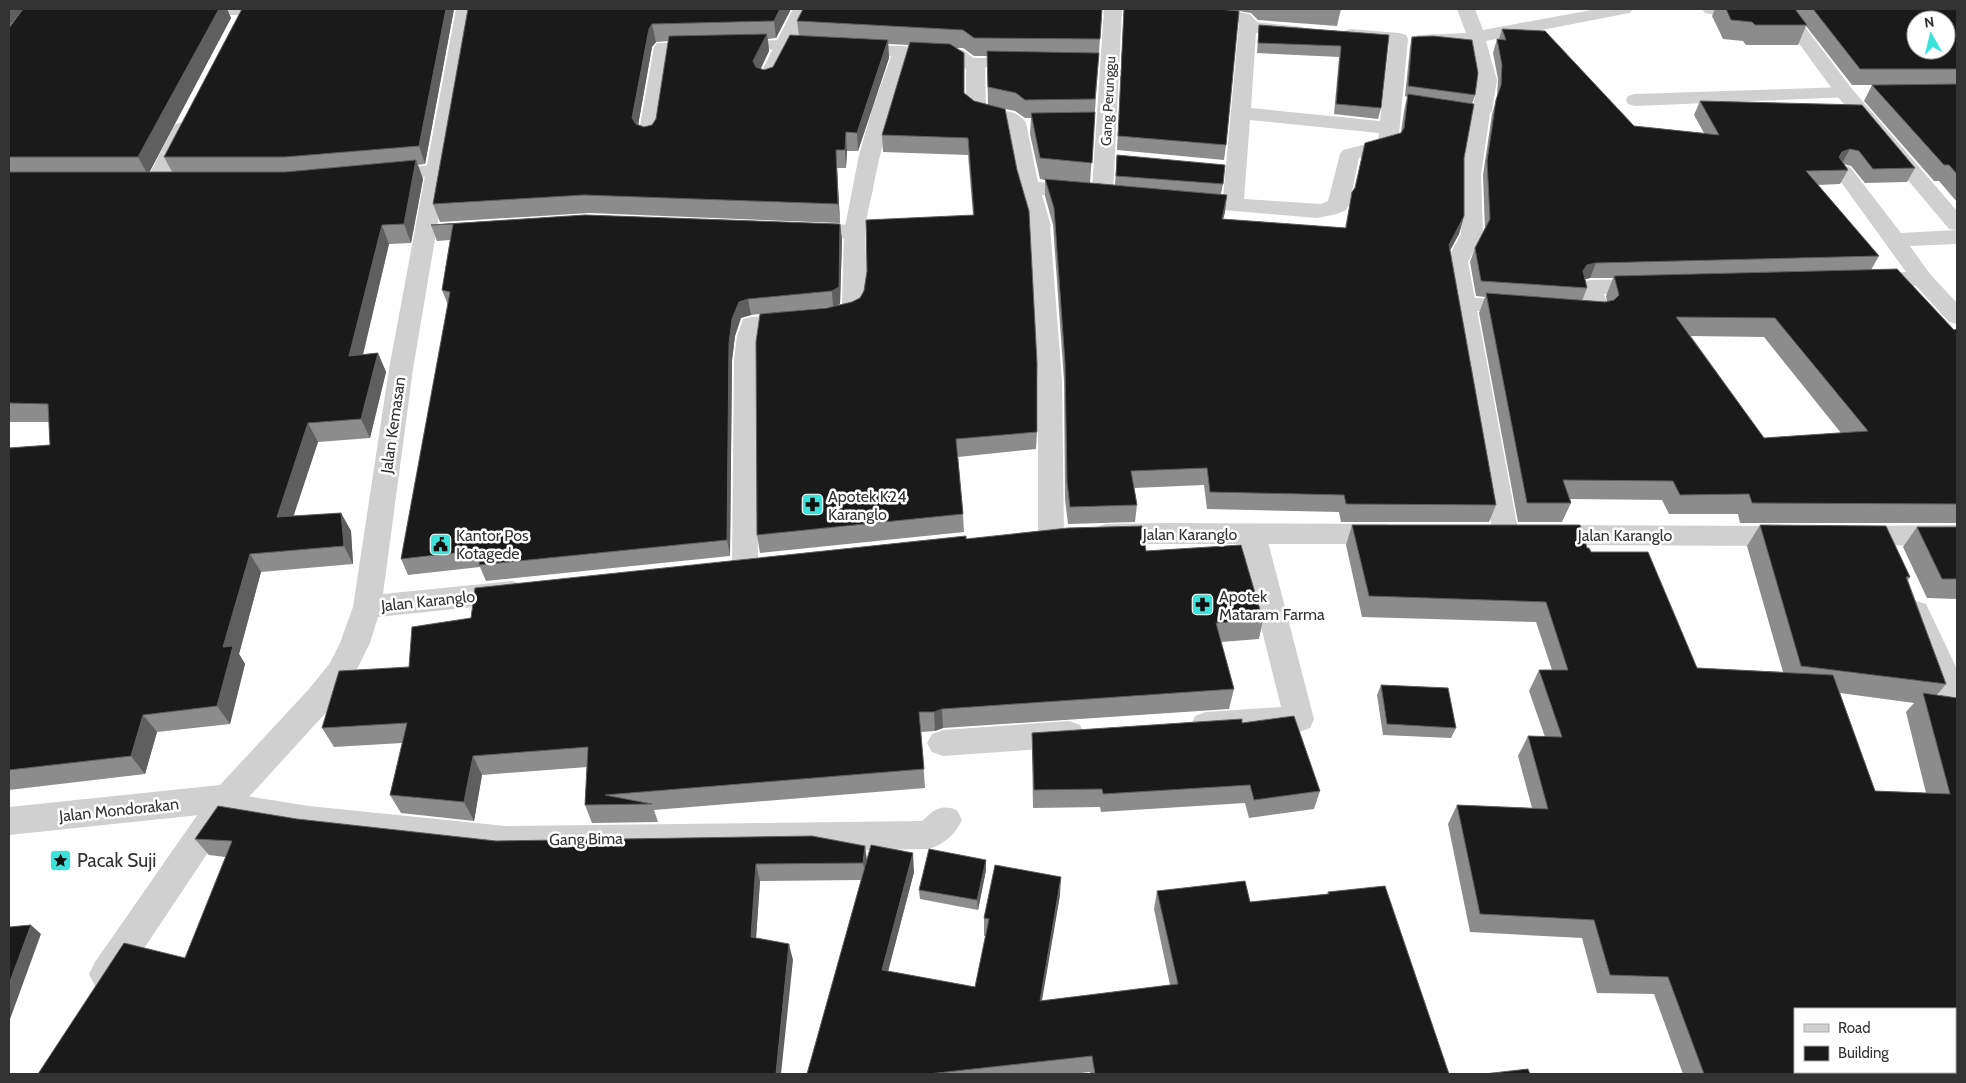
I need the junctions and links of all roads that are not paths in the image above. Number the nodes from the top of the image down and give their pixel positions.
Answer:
1 (346, 9) edge
2 (465, 9) edge
3 (802, 9) edge
4 (1114, 9) edge
5 (1466, 9) edge
6 (1624, 9) edge
7 (1711, 9) edge
8 (217, 10) edge
9 (1216, 16) edge
10 (1248, 27) junction
11 (1314, 32) edge
12 (1333, 34) edge
13 (1475, 36) junction
14 (1399, 39) junction
15 (783, 45) junction
16 (902, 51) junction
17 (970, 63) junction
18 (1040, 63) edge
19 (1090, 64) edge
20 (1110, 64) junction
21 (767, 80) edge
22 (1845, 93) junction
23 (1873, 93) edge
24 (1635, 100) dead end
25 (1408, 104) junction
26 (191, 112) edge
27 (1242, 113) junction
28 (1481, 113) junction
29 (1389, 128) junction
30 (648, 137) edge
31 (435, 171) junction
32 (1842, 171) edge
33 (360, 177) edge
34 (156, 183) edge
35 (1029, 187) junction
36 (1168, 199) edge
37 (1233, 204) junction
38 (1957, 224) edge
39 (1040, 226) joint
40 (785, 229) edge
41 (854, 232) junction
42 (1957, 237) edge
43 (1895, 240) junction
44 (1922, 279) junction
45 (1853, 281) edge
46 (1666, 285) edge
47 (1464, 304) junction
48 (1957, 317) edge
49 (1252, 534) junction
50 (1408, 534) edge
51 (1477, 535) edge
52 (1506, 535) junction
53 (1957, 535) edge
54 (1040, 537) joint
55 (774, 564) edge
56 (745, 567) junction
57 (716, 570) edge
58 (540, 589) edge
59 (1907, 592) edge
60 (367, 607) junction
61 (1957, 701) edge
62 (1180, 727) edge
63 (1091, 733) edge
64 (943, 743) dead end
65 (225, 802) junction
66 (946, 820) dead end
67 (9, 821) edge
68 (89, 1001) edge

1 - 8 street
2 - 31 street, Jalan Kemasan
3 - 15 street
4 - 20 street, Gang Perunggu
5 - 13 street
6 - 13 street
7 - 22 street
9 - 10 street
10 - 11 street
10 - 27 street
12 - 14 street
13 - 14 street
13 - 28 street
14 - 25 street
15 - 16 street
15 - 21 street
15 - 30 lane
16 - 17 street
16 - 41 lane
17 - 18 lane
17 - 35 street
19 - 20 lane
20 - 35 street, Gang Perunggu
22 - 23 street
22 - 24 lane
22 - 38 street
25 - 28 street
25 - 29 street
26 - 34 street
27 - 29 street
27 - 37 street
28 - 47 lane
29 - 37 street
31 - 33 street
31 - 60 street, Jalan Kemasan
32 - 43 street
35 - 39 street
36 - 37 street
39 - 54 lane
40 - 41 street
41 - 56 lane
42 - 43 street
43 - 44 street
44 - 45 street
44 - 48 street
46 - 47 street
47 - 52 lane
49 - 50 street, Jalan Karanglo
49 - 54 street, Jalan Karanglo
49 - 62 street
51 - 52 street, Jalan Karanglo
52 - 53 street, Jalan Karanglo
55 - 56 street
56 - 57 street
58 - 60 street, Jalan Karanglo
59 - 61 street
60 - 65 street, Jalan Kemasan
63 - 64 street
65 - 66 street, Gang Bima
65 - 67 street, Jalan Mondorakan
65 - 68 street, Jalan Kemasan

